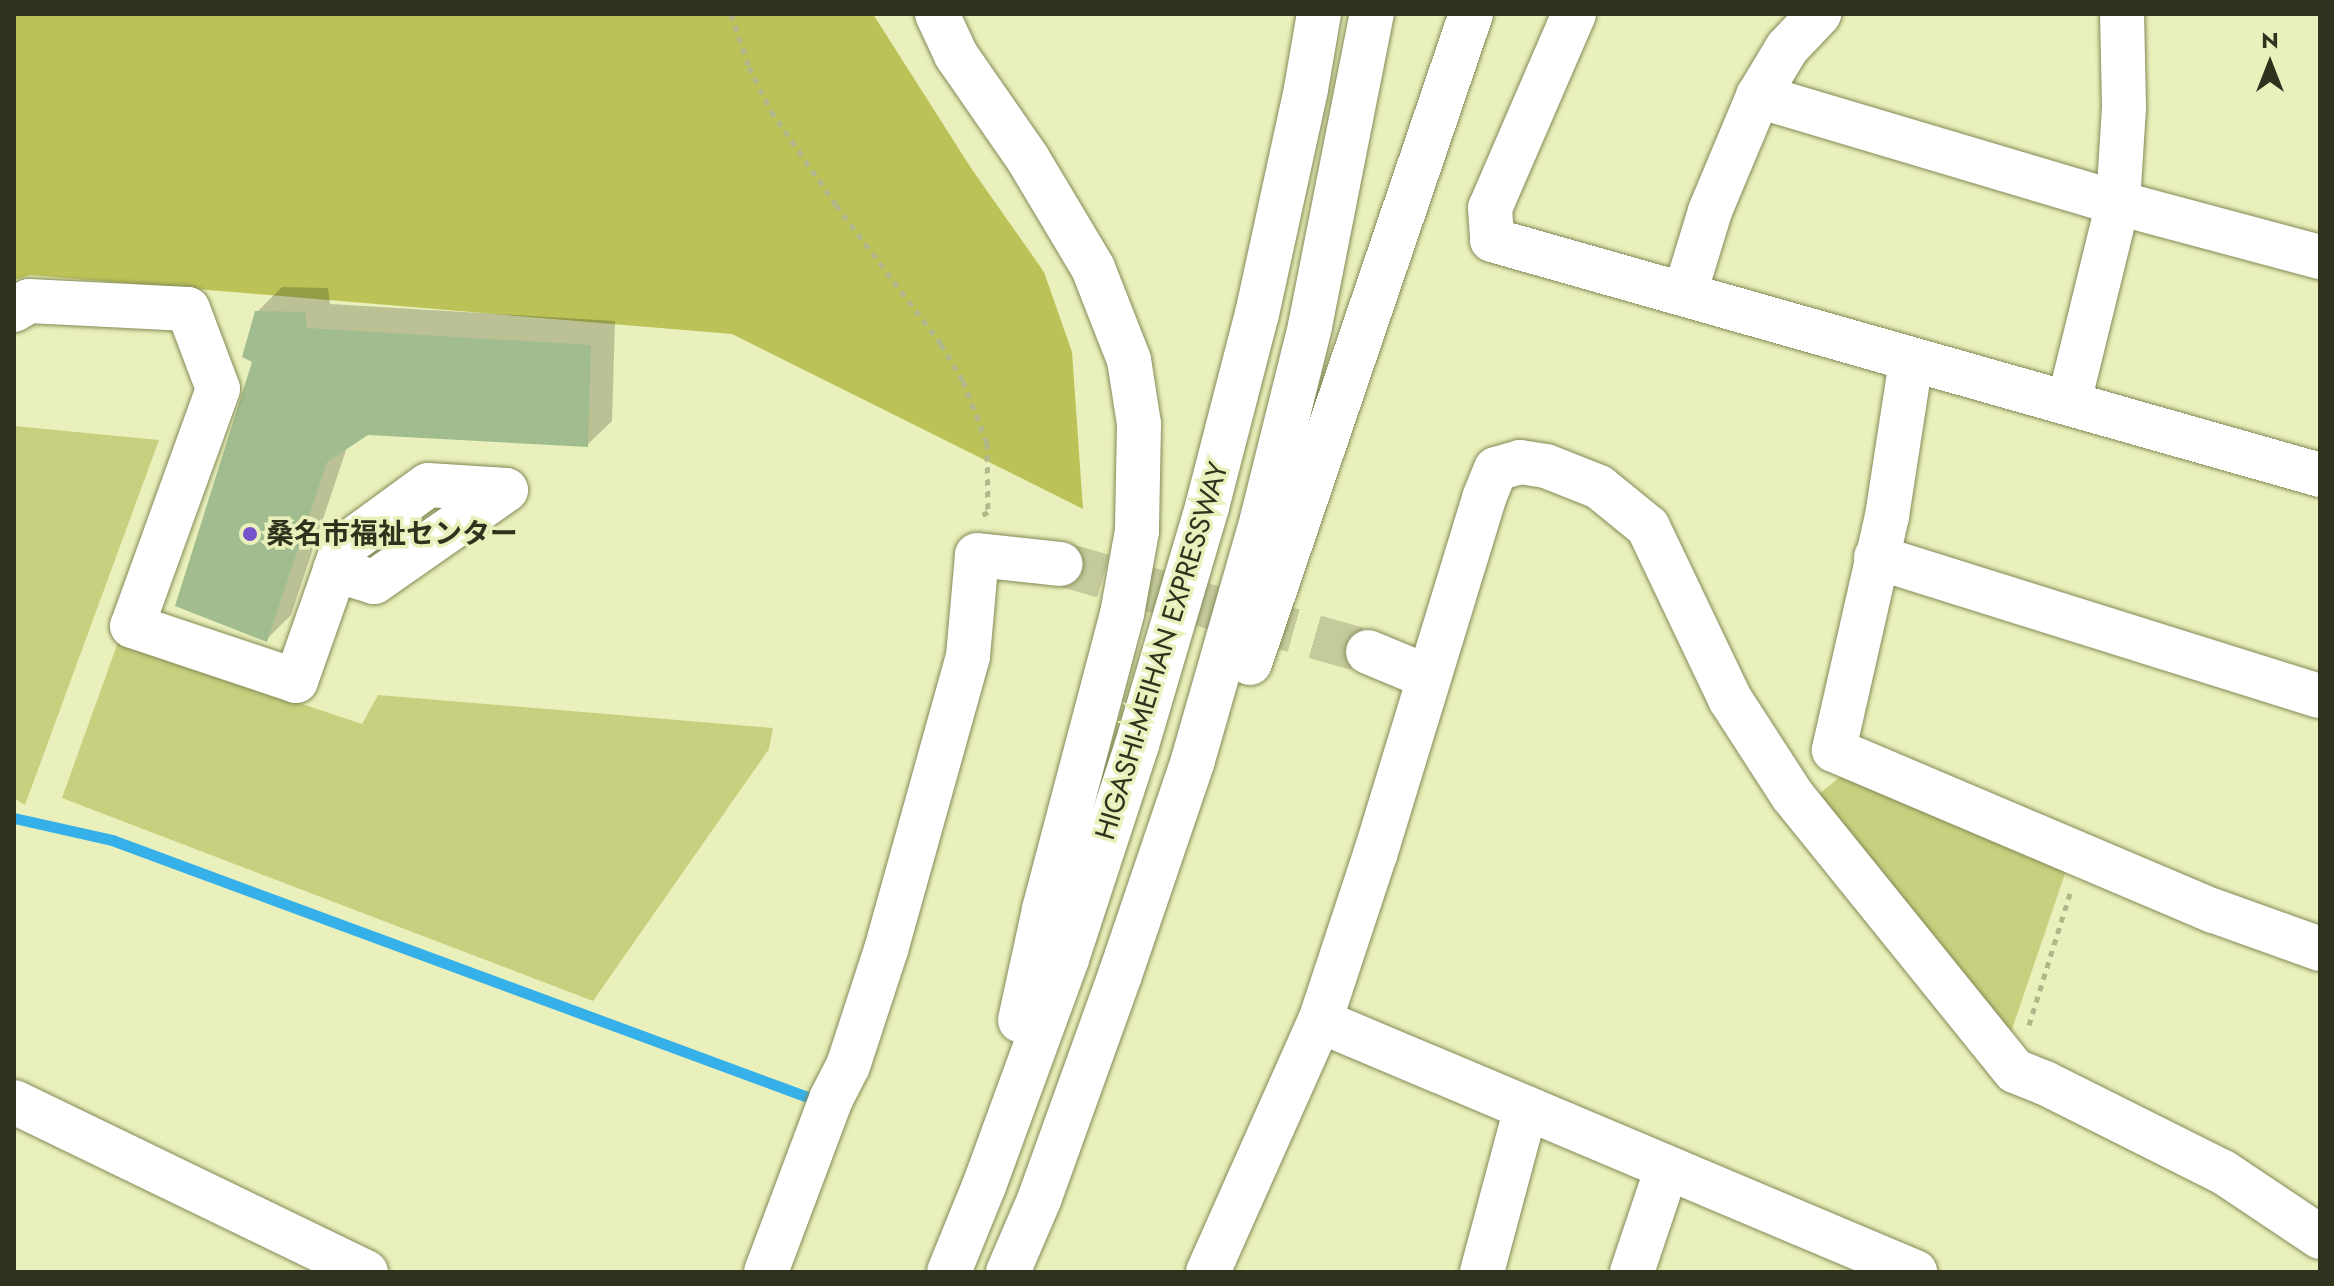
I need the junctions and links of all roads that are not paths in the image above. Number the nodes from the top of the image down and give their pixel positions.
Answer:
1 (937, 14) edge
2 (1319, 14) edge
3 (1372, 14) edge
4 (1471, 14) edge
5 (1574, 14) edge
6 (1819, 14) edge
7 (2122, 14) edge
8 (1758, 96) junction
9 (2118, 203) junction
10 (2320, 257) edge
11 (1685, 293) junction
12 (14, 310) edge
13 (1911, 361) junction
14 (2069, 402) junction
15 (2320, 475) edge
16 (1876, 557) junction
17 (1061, 564) tunnel mouth
18 (335, 570) dead end
19 (1368, 652) tunnel mouth
20 (1428, 677) junction
21 (2320, 696) edge
22 (1834, 750) junction
23 (1792, 795) junction
24 (2320, 949) edge
25 (1320, 1021) junction
26 (14, 1102) edge
27 (1526, 1108) junction
28 (1667, 1168) junction
29 (984, 1186) junction
30 (1039, 1200) junction
31 (2320, 1237) edge
32 (366, 1272) edge
33 (766, 1272) edge
34 (949, 1272) edge
35 (1008, 1272) edge
36 (1208, 1272) edge
37 (1482, 1272) edge
38 (1632, 1272) edge
39 (1915, 1272) edge

1 - 29 main road
2 - 29 main road, HIGASHI-MEIHAN EXPRESSWAY
3 - 30 main road, HIGASHI-MEIHAN EXPRESSWAY
4 - 30 main road
5 - 11 main road
6 - 8 main road
7 - 9 main road
8 - 9 main road
8 - 11 main road
9 - 10 main road
9 - 14 main road
11 - 13 main road
12 - 18 main road
13 - 14 main road
13 - 16 main road
14 - 15 main road
16 - 21 main road
16 - 22 main road
17 - 33 main road
19 - 20 main road
20 - 23 main road
20 - 25 main road
22 - 23 main road
22 - 24 main road
23 - 31 main road
25 - 27 main road
25 - 36 main road
26 - 32 main road
27 - 28 main road
27 - 37 main road
28 - 38 main road
28 - 39 main road
29 - 34 main road, HIGASHI-MEIHAN EXPRESSWAY
30 - 35 main road, HIGASHI-MEIHAN EXPRESSWAY

